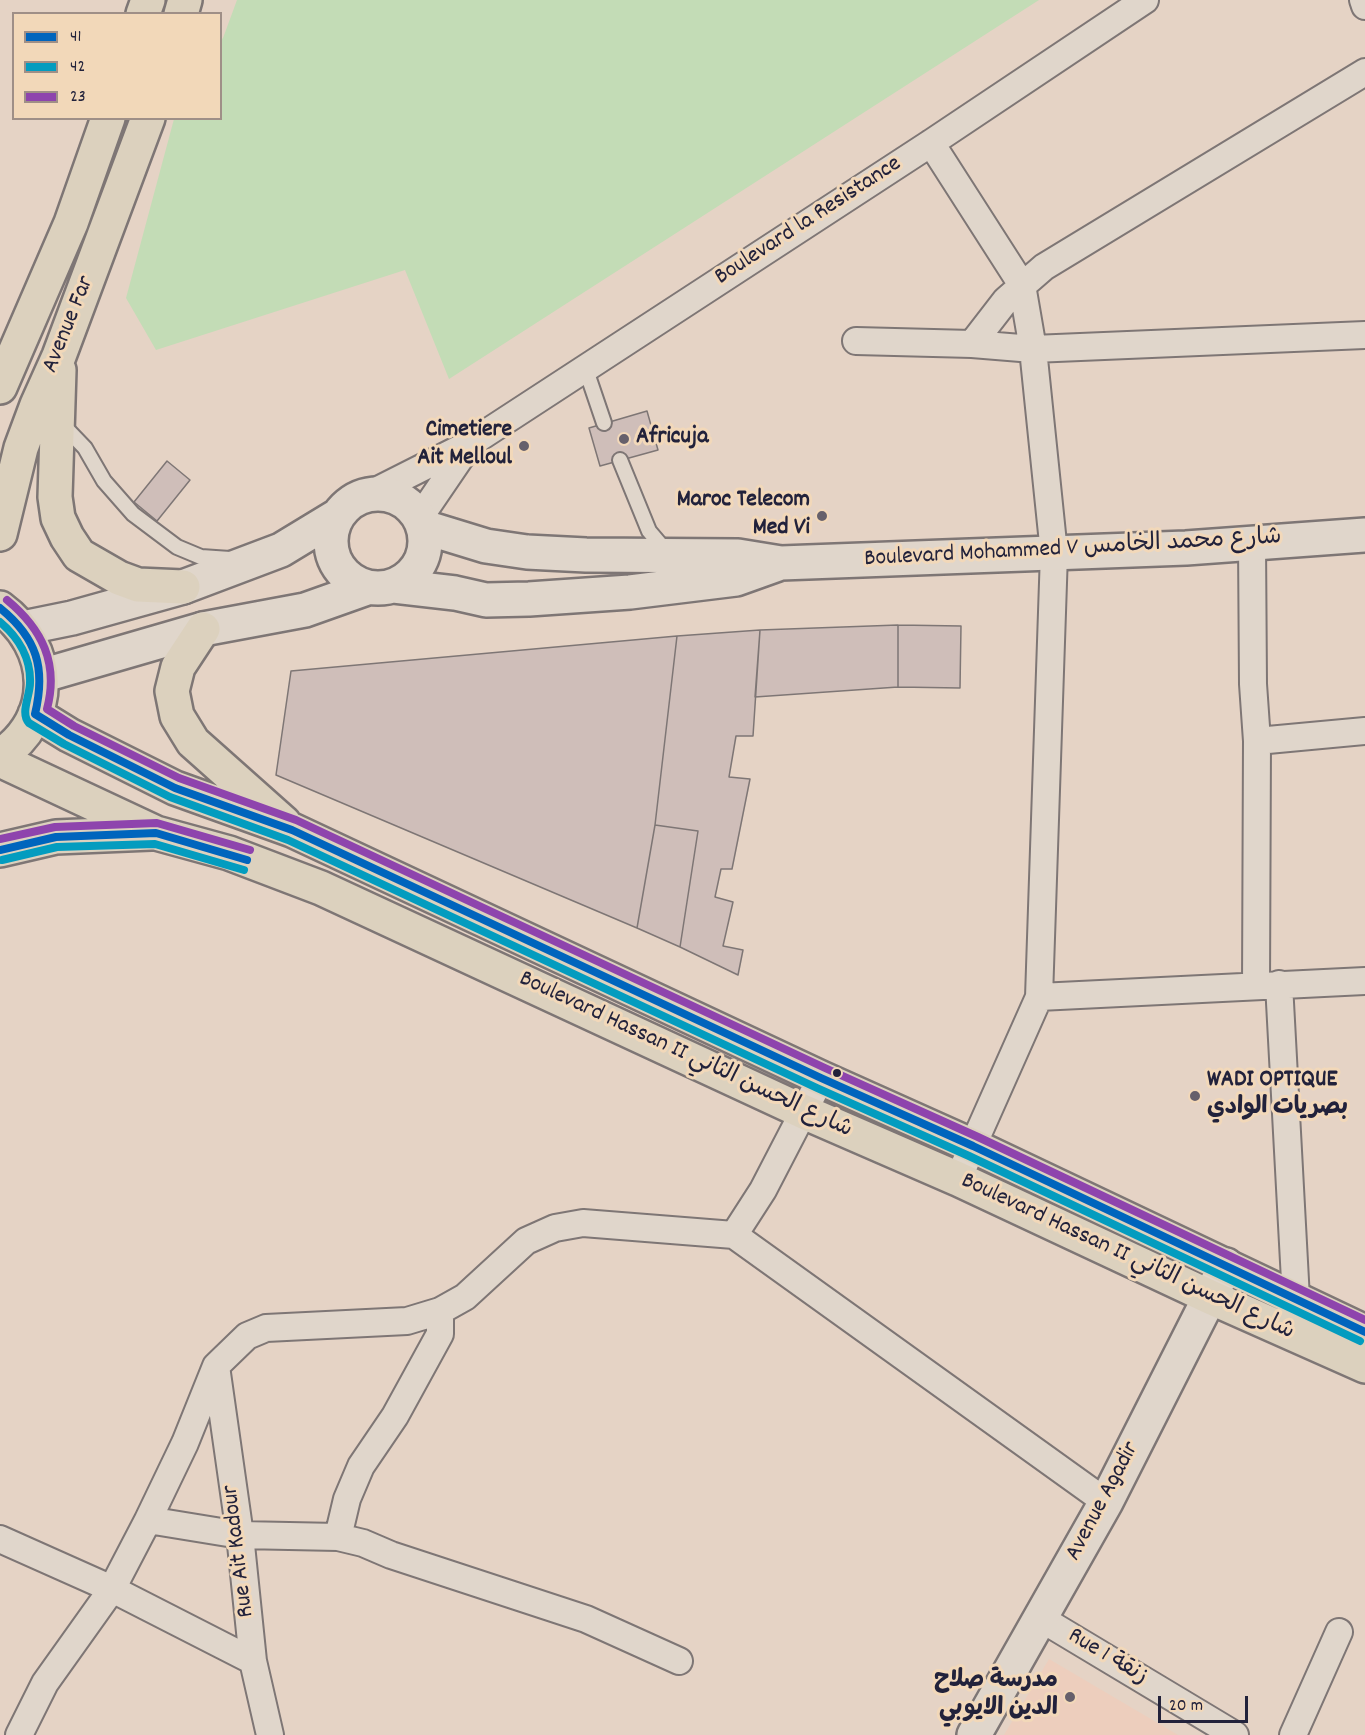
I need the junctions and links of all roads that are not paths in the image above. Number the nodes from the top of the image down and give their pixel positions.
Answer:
1 (1145, 0) edge
2 (1363, 0) edge
3 (1365, 6) edge
4 (1365, 72) edge
5 (107, 120) edge
6 (147, 120) edge
7 (931, 143) junction
8 (1022, 285) junction
9 (1365, 334) edge
10 (856, 341) dead end
11 (972, 344) junction
12 (1033, 349) junction
13 (59, 356) junction
14 (585, 367) junction
15 (0, 387) edge
16 (58, 419) junction
17 (604, 423) dead end
18 (471, 443) junction
19 (620, 460) dead end
20 (370, 494) junction
21 (337, 516) junction
22 (422, 522) junction
23 (0, 534) edge
24 (1365, 536) edge
25 (1252, 543) junction
26 (1054, 553) junction
27 (669, 554) junction
28 (253, 560) junction
29 (781, 563) junction
30 (183, 587) junction
31 (381, 587) junction
32 (11, 618) edge
33 (204, 629) junction
34 (41, 676) junction
35 (35, 714) junction
36 (1365, 731) edge
37 (1257, 741) junction
38 (0, 758) edge
39 (292, 830) junction
40 (156, 833) junction
41 (0, 850) edge
42 (1365, 981) edge
43 (1268, 985) junction
44 (1038, 997) junction
45 (821, 1078) junction
46 (804, 1112) junction
47 (973, 1146) junction
48 (958, 1179) junction
49 (734, 1235) junction
50 (1226, 1265) junction
51 (1210, 1298) junction
52 (1296, 1299) junction
53 (440, 1311) junction
54 (1365, 1332) edge
55 (216, 1366) junction
56 (1365, 1366) edge
57 (1106, 1502) junction
58 (148, 1520) junction
59 (240, 1535) junction
60 (338, 1537) junction
61 (0, 1539) edge
62 (112, 1589) junction
63 (1040, 1618) junction
64 (1339, 1632) dead end
65 (253, 1661) junction
66 (679, 1661) dead end
67 (19, 1735) edge
68 (270, 1735) edge
69 (974, 1735) edge
70 (1236, 1735) edge
71 (1293, 1735) edge

1 - 7 street, Boulevard la Resistance
2 - 3 street
4 - 8 street
5 - 15 main road, Avenue Far
6 - 13 main road, Avenue Far
7 - 8 street
7 - 14 street, Boulevard la Resistance
8 - 11 street
8 - 12 street
9 - 12 street
10 - 11 street
11 - 12 street
12 - 26 street
13 - 16 main road
13 - 23 main road, Avenue Far
14 - 17 lane
14 - 18 street, Boulevard la Resistance
16 - 28 lane
16 - 30 main road
18 - 20 street, Boulevard la Resistance
18 - 22 street, Boulevard la Resistance
19 - 27 lane
20 - 21 main road
20 - 22 main road
21 - 28 main road
21 - 31 main road
22 - 27 main road, Boulevard Mohammed V شارع محمد الخامس
22 - 31 main road
24 - 25 main road, Boulevard Mohammed V شارع محمد الخامس
25 - 26 main road, Boulevard Mohammed V شارع محمد الخامس
25 - 37 street
26 - 29 main road, Boulevard Mohammed V شارع محمد الخامس
26 - 44 street
27 - 29 main road, Boulevard Mohammed V شارع محمد الخامس
28 - 30 main road
29 - 31 main road, Boulevard Mohammed V شارع محمد الخامس
30 - 32 main road
31 - 33 main road, Boulevard Mohammed V شارع محمد الخامس
32 - 34 main road
33 - 34 main road, Boulevard Mohammed V شارع محمد الخامس
33 - 39 main road
34 - 35 main road
35 - 38 main road
35 - 39 main road, Boulevard Hassan II شارع الحسن الثاني
36 - 37 street
37 - 43 street
38 - 40 main road, Boulevard Hassan II شارع الحسن الثاني
39 - 45 main road, Boulevard Hassan II شارع الحسن الثاني
40 - 41 main road
40 - 46 main road, Boulevard Hassan II شارع الحسن الثاني
42 - 43 street
43 - 44 street
43 - 52 street
44 - 47 street
45 - 46 street
45 - 47 main road, Boulevard Hassan II شارع الحسن الثاني
46 - 48 main road, Boulevard Hassan II شارع الحسن الثاني
46 - 49 street
47 - 48 street
47 - 50 main road, Boulevard Hassan II شارع الحسن الثاني
48 - 51 main road, Boulevard Hassan II شارع الحسن الثاني
49 - 53 street
49 - 57 street
50 - 51 main road, Avenue Agadir
50 - 52 main road, Boulevard Hassan II شارع الحسن الثاني
51 - 56 main road, Boulevard Hassan II شارع الحسن الثاني
51 - 57 main road, Avenue Agadir
52 - 54 main road, Boulevard Hassan II شارع الحسن الثاني
53 - 55 street
53 - 60 street
55 - 58 street
55 - 59 street, Rue Ait Kadour
57 - 63 main road, Avenue Agadir
58 - 59 street
58 - 62 street
59 - 60 street
59 - 65 street, Rue Ait Kadour
60 - 66 street
61 - 62 street
62 - 65 street
62 - 67 street
63 - 69 main road, Avenue Agadir
63 - 70 street, Rue 1 زنقة
64 - 71 street
65 - 68 street, Rue Ait Kadour

